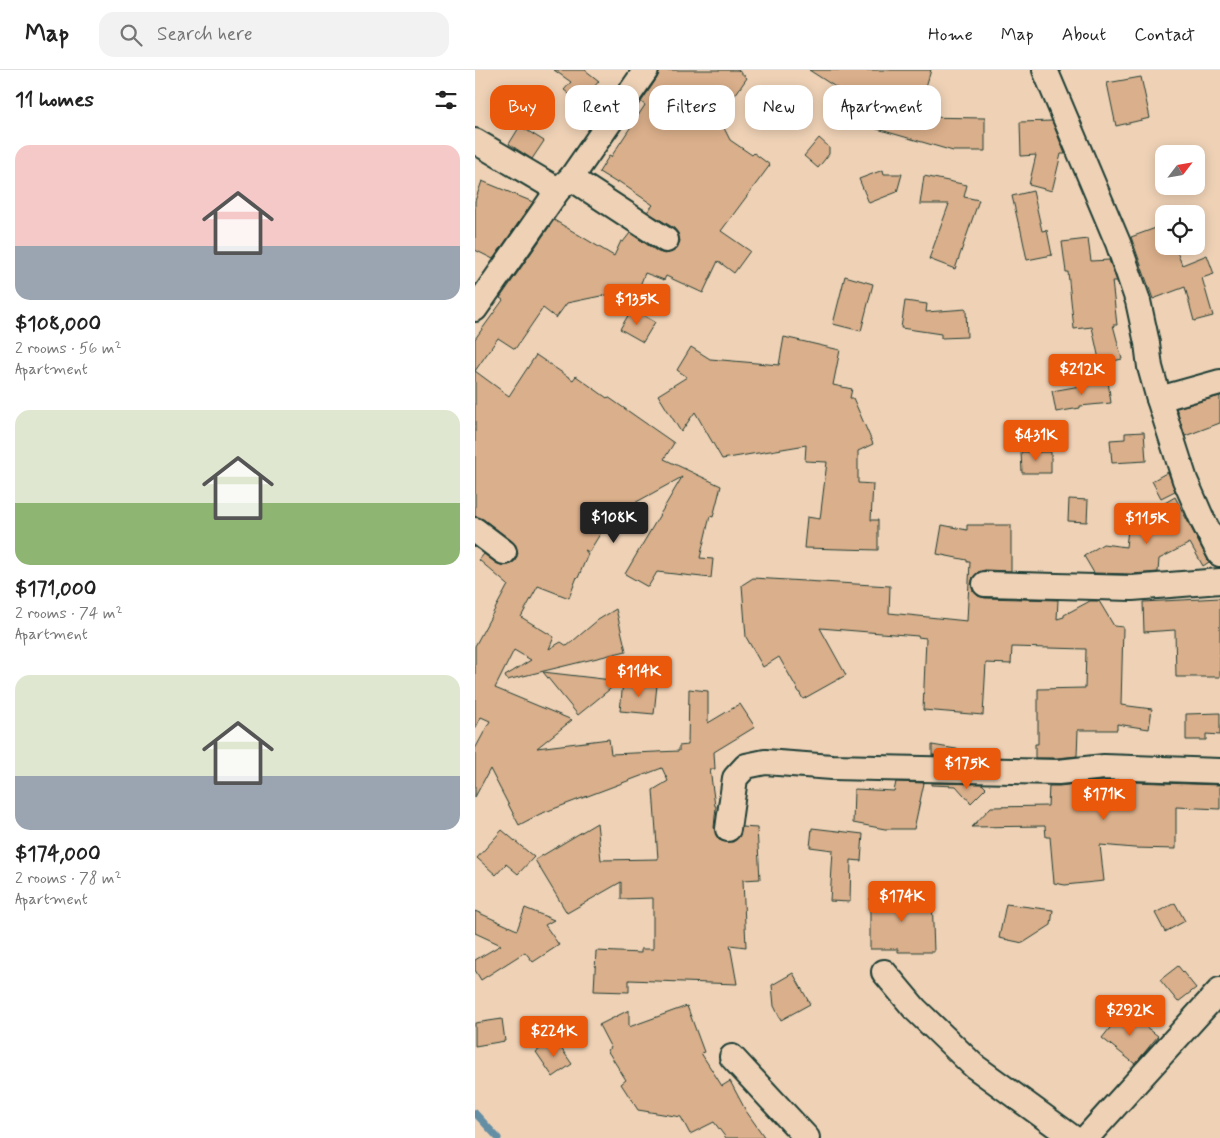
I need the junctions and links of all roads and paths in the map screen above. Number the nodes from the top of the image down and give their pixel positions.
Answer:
1 (646, 70) edge
2 (1045, 70) edge
3 (475, 141) edge
4 (565, 184) junction
5 (666, 240) dead end
6 (475, 310) edge
7 (1220, 382) edge
8 (1159, 399) junction
9 (475, 530) edge
10 (504, 552) dead end
11 (1220, 554) edge
12 (1220, 581) edge
13 (985, 584) dead end
14 (1220, 771) edge
15 (728, 829) dead end
16 (884, 972) dead end
17 (1220, 990) edge
18 (731, 1057) dead end
19 (807, 1138) edge
20 (1073, 1138) edge
21 (1086, 1138) edge

1 - 4 street
2 - 8 street
3 - 4 street
4 - 5 street
4 - 6 street
7 - 8 street
8 - 11 street
9 - 10 street
12 - 13 street
14 - 15 street
16 - 20 street
17 - 21 street
18 - 19 street

